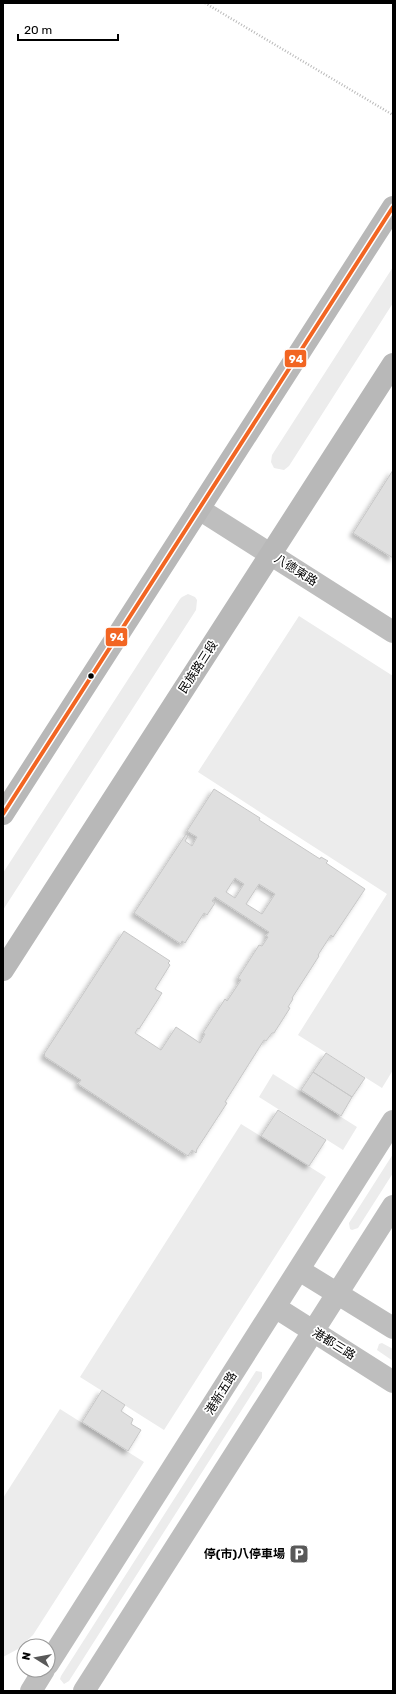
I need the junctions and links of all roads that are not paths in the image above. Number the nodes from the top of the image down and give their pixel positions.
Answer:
1 (393, 207) edge
2 (393, 364) edge
3 (199, 509) junction
4 (271, 554) junction
5 (393, 632) edge
6 (3, 814) edge
7 (3, 970) edge
8 (393, 1122) edge
9 (393, 1206) edge
10 (299, 1270) junction
11 (337, 1294) junction
12 (275, 1307) junction
13 (393, 1328) edge
14 (313, 1331) junction
15 (393, 1382) edge
16 (56, 1651) edge
17 (39, 1678) edge
18 (31, 1691) edge
19 (84, 1691) edge

1 - 3 street
2 - 4 street, 民族路三段
3 - 4 street, 八德東路
3 - 6 street
4 - 5 street, 八德東路
4 - 7 street, 民族路三段
8 - 10 street, 港新五路
9 - 11 street
10 - 11 street
10 - 12 street, 港新五路
11 - 13 street
11 - 14 street
12 - 14 street, 港都三路
12 - 16 street, 港新五路
14 - 15 street, 港都三路
14 - 19 street
17 - 18 street

